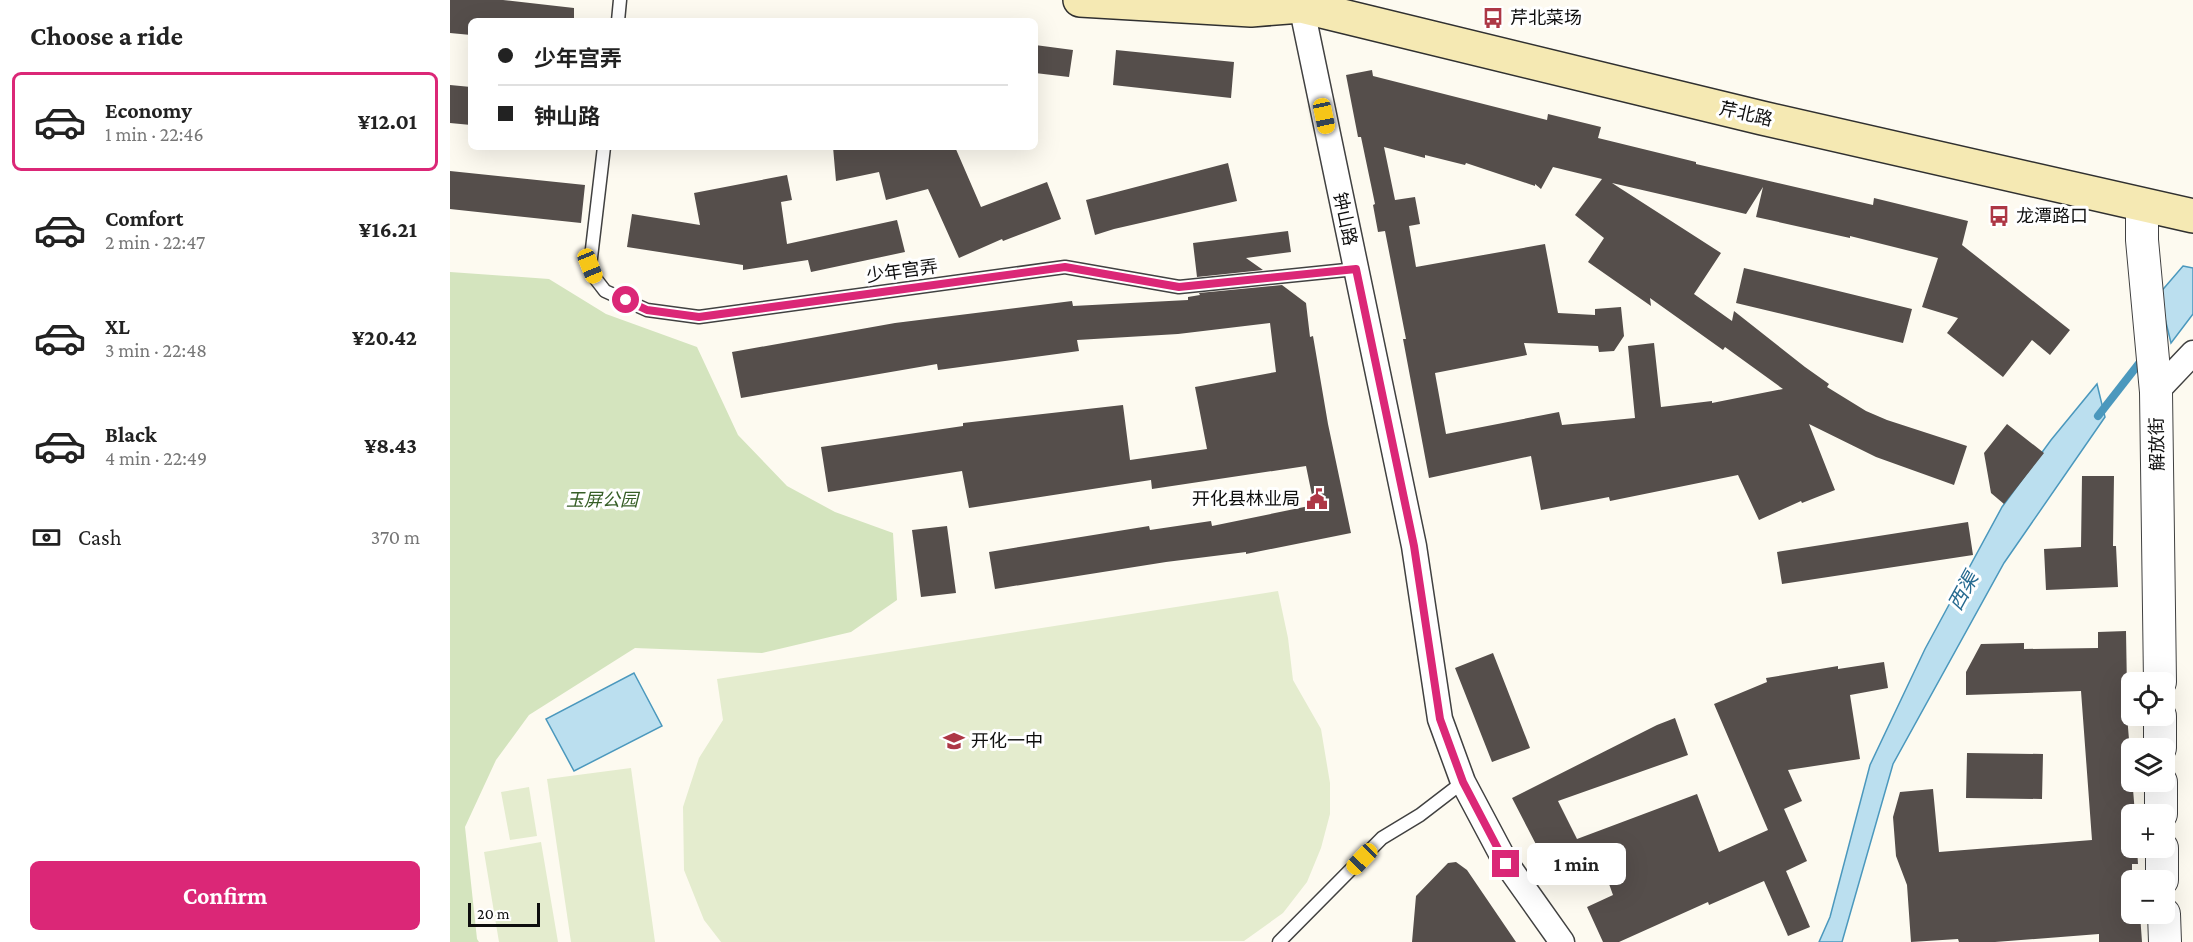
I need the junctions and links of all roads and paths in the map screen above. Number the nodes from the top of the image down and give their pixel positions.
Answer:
1 (620, 0) edge
2 (1080, 0) edge
3 (1295, 2) edge
4 (618, 18) edge
5 (604, 150) edge
6 (2142, 205) junction
7 (2193, 216) edge
8 (1356, 269) junction
9 (2193, 352) edge
10 (2156, 392) junction
11 (2160, 672) edge
12 (1463, 782) junction
13 (2164, 924) edge
14 (1279, 942) edge
15 (1562, 942) edge
16 (2165, 942) edge

1 - 4 lane
2 - 3 main road, 芹北路
3 - 6 main road, 芹北路
3 - 8 street, 钟山路
5 - 8 lane, 少年宫弄
6 - 7 main road, 芹北路
6 - 10 street, 解放街
8 - 12 street, 钟山路
9 - 10 street
10 - 11 street, 解放街
12 - 14 lane
12 - 15 street, 钟山路
13 - 16 street

